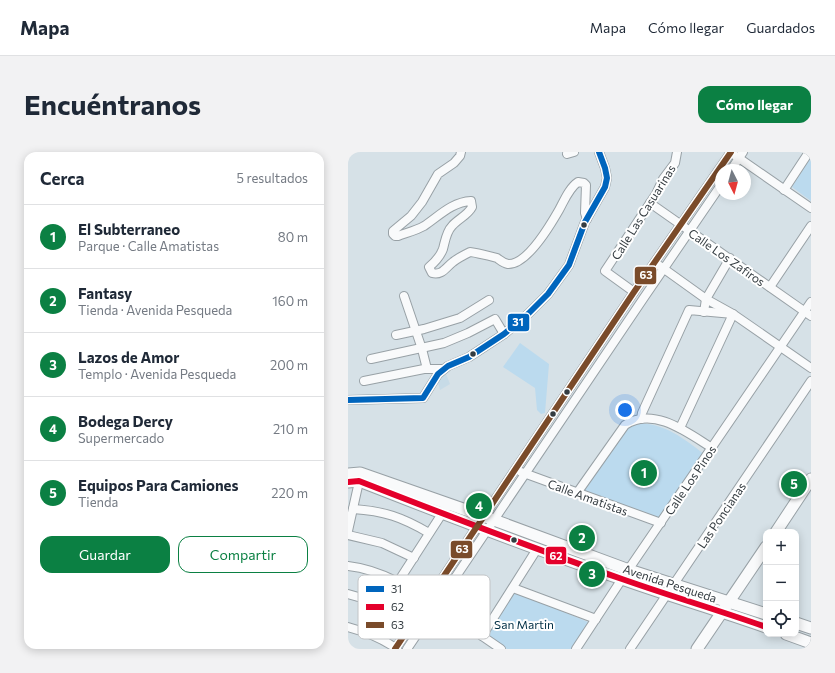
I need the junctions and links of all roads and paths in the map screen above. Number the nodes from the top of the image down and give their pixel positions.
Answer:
1 (461, 152) edge
2 (599, 152) edge
3 (677, 152) edge
4 (730, 152) edge
5 (809, 152) edge
6 (741, 155) edge
7 (735, 164) edge
8 (784, 190) junction
9 (715, 194) edge
10 (650, 203) junction
11 (811, 208) edge
12 (587, 219) junction
13 (680, 223) junction
14 (811, 226) edge
15 (690, 232) junction
16 (730, 258) junction
17 (654, 262) junction
18 (664, 269) junction
19 (770, 287) junction
20 (634, 292) junction
21 (404, 296) dead end
22 (706, 299) junction
23 (490, 300) dead end
24 (811, 302) edge
25 (704, 312) junction
26 (733, 314) junction
27 (808, 314) edge
28 (416, 330) junction
29 (504, 334) junction
30 (396, 335) dead end
31 (780, 347) junction
32 (422, 349) junction
33 (371, 359) dead end
34 (811, 368) edge
35 (427, 369) junction
36 (444, 369) junction
37 (364, 381) dead end
38 (811, 381) edge
39 (348, 400) edge
40 (640, 419) junction
41 (680, 428) junction
42 (712, 448) junction
43 (515, 469) junction
44 (348, 474) edge
45 (525, 474) junction
46 (356, 479) edge
47 (811, 479) edge
48 (577, 493) junction
49 (448, 504) junction
50 (353, 509) junction
51 (442, 514) junction
52 (483, 516) junction
53 (494, 520) junction
54 (661, 523) junction
55 (476, 526) junction
56 (778, 529) edge
57 (488, 530) junction
58 (348, 531) edge
59 (429, 534) junction
60 (348, 535) edge
61 (558, 544) junction
62 (537, 549) junction
63 (763, 552) edge
64 (553, 555) junction
65 (414, 558) junction
66 (348, 566) edge
67 (629, 570) junction
68 (384, 575) edge
69 (403, 575) edge
70 (444, 575) edge
71 (457, 575) edge
72 (622, 579) junction
73 (674, 584) junction
74 (513, 588) junction
75 (348, 594) edge
76 (668, 594) junction
77 (358, 597) edge
78 (726, 607) junction
79 (763, 613) edge
80 (596, 619) junction
81 (490, 624) edge
82 (799, 624) edge
83 (763, 626) edge
84 (348, 627) edge
85 (811, 628) edge
86 (358, 630) edge
87 (794, 637) edge
88 (383, 639) edge
89 (403, 639) edge
90 (414, 639) edge
91 (486, 639) edge
92 (811, 643) edge
93 (396, 649) edge
94 (407, 649) edge
95 (501, 649) edge
96 (576, 649) edge
97 (630, 649) edge
98 (697, 649) edge

1 - 12 street
2 - 12 street
3 - 10 street, Calle Las Casuarinas
4 - 6 street
4 - 13 street
5 - 8 street
6 - 7 street
6 - 8 street
8 - 11 street
9 - 15 street
10 - 13 street, Calle Los Zafiros
10 - 20 street, Calle Las Casuarinas
12 - 29 street
13 - 15 street, Calle Los Zafiros
13 - 17 street
14 - 19 street
15 - 16 street, Calle Los Zafiros
15 - 18 street
16 - 19 street, Calle Los Zafiros
16 - 22 street
17 - 18 street
17 - 20 street
18 - 22 street
18 - 45 street
19 - 27 street, Calle Los Zafiros
20 - 43 street
21 - 28 street
22 - 25 street
22 - 26 street
23 - 28 street
24 - 27 street
25 - 26 street
25 - 40 street
26 - 31 street
26 - 41 street
27 - 31 street, Calle Los Pinos
28 - 30 street
28 - 32 street
29 - 32 street
29 - 36 street
31 - 34 street
31 - 42 street, Calle Los Pinos
32 - 33 street
32 - 35 street
35 - 36 street
35 - 37 street
36 - 39 street
38 - 73 street, Las Poncianas
40 - 41 street
40 - 48 street
41 - 42 street
42 - 54 street, Calle Los Pinos
43 - 45 street, Calle Amatistas
43 - 52 street
44 - 46 main road, Avenida Pesqueda
45 - 48 street, Calle Amatistas
45 - 53 street
46 - 49 main road, Avenida Pesqueda
46 - 50 street
46 - 51 main road, Avenida Pesqueda
47 - 56 main road
48 - 54 street, Calle Amatistas
49 - 51 street
49 - 52 main road, Avenida Pesqueda
50 - 58 street
50 - 59 street
51 - 55 main road, Avenida Pesqueda
51 - 59 street
52 - 53 main road, Avenida Pesqueda
52 - 55 street
53 - 57 street
53 - 61 main road, Avenida Pesqueda
54 - 67 street, Calle Los Pinos
55 - 57 main road, Avenida Pesqueda
55 - 70 street
57 - 62 main road, Avenida Pesqueda
57 - 71 street
59 - 65 street
60 - 65 street
61 - 64 main road
61 - 67 main road, Avenida Pesqueda
62 - 64 main road, Avenida Pesqueda
62 - 74 street
63 - 78 main road
64 - 72 main road, Avenida Pesqueda
65 - 69 street
66 - 68 street
67 - 72 street, Calle Los Pinos
67 - 73 main road, Avenida Pesqueda
72 - 76 main road, Avenida Pesqueda
72 - 80 street, Calle Los Pinos
73 - 76 street, Las Poncianas
73 - 78 main road, Avenida Pesqueda
74 - 80 street
74 - 81 street
75 - 77 street
76 - 78 main road, Avenida Pesqueda
76 - 97 street, Las Poncianas
78 - 79 main road, Avenida Pesqueda
78 - 83 main road, Avenida Pesqueda
78 - 98 main road
80 - 96 street, Calle Los Pinos
82 - 85 main road
84 - 86 street
87 - 92 main road
88 - 93 street
89 - 93 street
90 - 94 street
91 - 95 street

